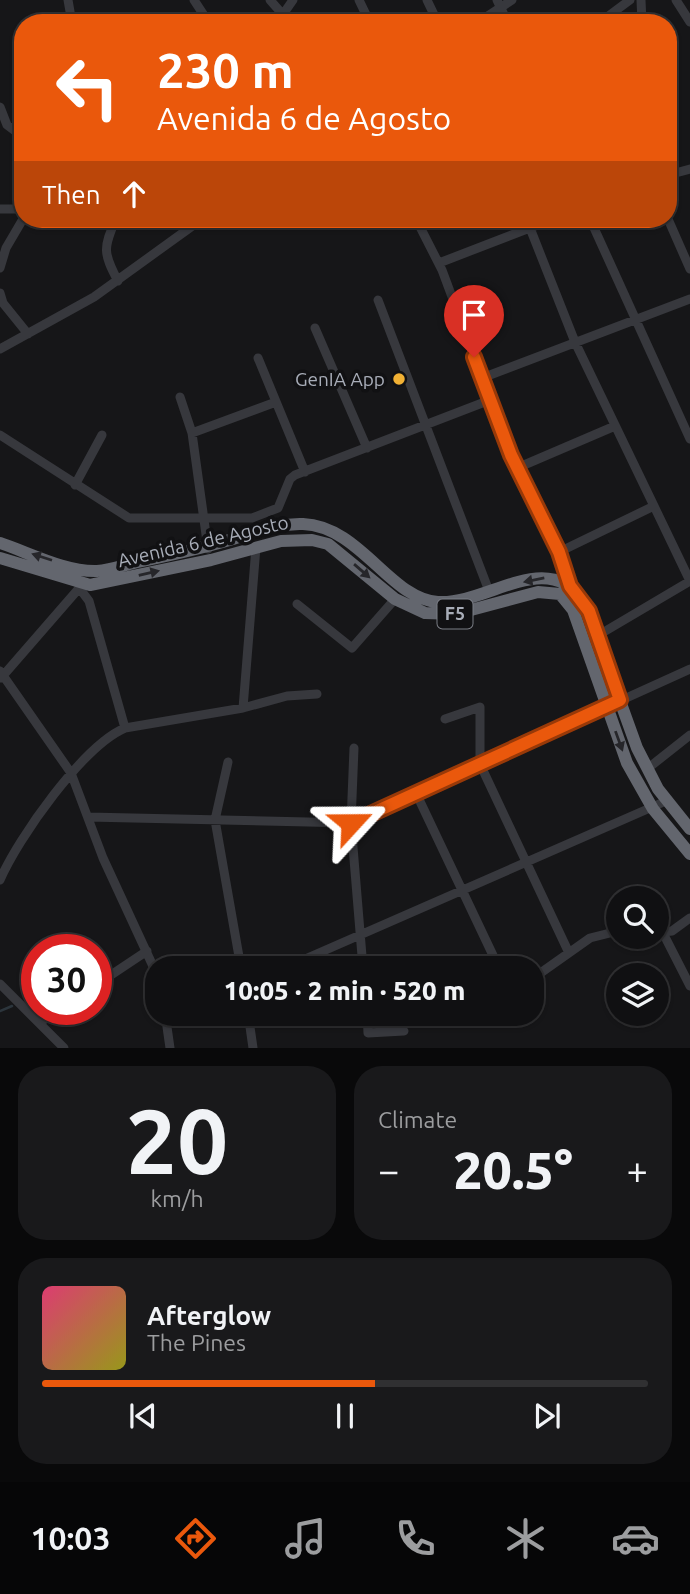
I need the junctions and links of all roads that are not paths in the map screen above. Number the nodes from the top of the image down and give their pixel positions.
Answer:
1 (512, 0) edge
2 (630, 0) edge
3 (676, 0) edge
4 (499, 4) edge
5 (611, 14) edge
6 (690, 22) edge
7 (0, 107) edge
8 (14, 130) edge
9 (18, 228) edge
10 (112, 228) edge
11 (190, 228) edge
12 (421, 228) edge
13 (594, 228) edge
14 (672, 228) edge
15 (528, 229) joint
16 (439, 263) junction
17 (0, 268) edge
18 (690, 269) edge
19 (118, 281) junction
20 (0, 293) edge
21 (690, 299) edge
22 (378, 300) dead end
23 (634, 319) junction
24 (316, 328) dead end
25 (28, 334) junction
26 (575, 342) junction
27 (0, 349) edge
28 (258, 358) dead end
29 (482, 378) junction
30 (180, 397) dead end
31 (491, 400) junction
32 (276, 402) junction
33 (427, 424) junction
34 (615, 426) junction
35 (192, 433) junction
36 (0, 435) edge
37 (102, 435) dead end
38 (690, 439) edge
39 (367, 447) junction
40 (517, 468) junction
41 (305, 471) junction
42 (75, 485) junction
43 (654, 506) junction
44 (204, 519) junction
45 (345, 538) junction
46 (0, 543) edge
47 (256, 547) junction
48 (336, 550) junction
49 (559, 552) junction
50 (209, 553) junction
51 (0, 558) edge
52 (85, 570) junction
53 (690, 581) edge
54 (570, 586) junction
55 (81, 587) junction
56 (489, 591) junction
57 (555, 593) junction
58 (395, 599) junction
59 (297, 604) dead end
60 (426, 607) junction
61 (587, 607) junction
62 (573, 612) junction
63 (597, 636) junction
64 (690, 669) edge
65 (1, 676) edge
66 (317, 694) dead end
67 (620, 700) junction
68 (606, 706) junction
69 (243, 708) junction
70 (445, 719) dead end
71 (125, 728) junction
72 (690, 734) edge
73 (354, 748) dead end
74 (228, 762) dead end
75 (480, 764) junction
76 (647, 769) junction
77 (71, 773) junction
78 (416, 793) junction
79 (666, 801) junction
80 (653, 808) junction
81 (88, 817) junction
82 (215, 820) junction
83 (351, 823) junction
84 (690, 829) edge
85 (690, 854) edge
86 (528, 864) junction
87 (0, 880) edge
88 (462, 892) junction
89 (690, 918) edge
90 (669, 931) edge
91 (606, 932) edge
92 (360, 936) junction
93 (669, 949) edge
94 (147, 951) junction
95 (569, 953) junction
96 (149, 956) edge
97 (239, 956) edge
98 (313, 956) edge
99 (362, 956) edge
100 (493, 956) edge
101 (544, 971) edge
102 (112, 974) edge
103 (0, 984) edge
104 (690, 986) edge
105 (21, 1004) edge
106 (42, 1025) edge
107 (167, 1026) edge
108 (250, 1026) edge
109 (368, 1026) edge
110 (404, 1031) dead end
111 (64, 1048) edge
112 (170, 1048) edge
113 (253, 1048) edge

1 - 4 street
2 - 5 street
3 - 6 street
7 - 8 street
9 - 17 street
10 - 19 street
11 - 19 street
12 - 16 street
13 - 23 street
14 - 18 street
15 - 16 street
15 - 26 street
16 - 29 street
19 - 25 street
20 - 25 street
21 - 23 street
22 - 33 street
23 - 26 street
23 - 38 street
24 - 39 street
25 - 27 street
26 - 29 street
26 - 34 street
28 - 32 street
29 - 31 street
30 - 35 street
31 - 33 street
31 - 40 street
32 - 35 street
32 - 41 street
33 - 39 street
33 - 56 street
34 - 40 street
34 - 43 street
35 - 44 street
36 - 42 street
37 - 42 street
39 - 41 street
40 - 49 street
41 - 44 street
42 - 44 street
43 - 49 street
43 - 53 street
44 - 50 street
45 - 48 highway
45 - 50 highway, Avenida 6 de Agosto / F5
45 - 60 highway, Avenida 6 de Agosto / F5
52 -> 46 highway, Avenida 6 de Agosto / F5
47 - 48 highway, Avenida 6 de Agosto / F5
47 - 50 highway, Avenida 6 de Agosto / F5
47 - 69 street
48 -> 58 highway, Avenida 6 de Agosto / F5
49 - 54 street
50 - 52 highway, Avenida 6 de Agosto / F5
55 -> 50 highway, Avenida 6 de Agosto / F5
51 - 55 highway, Avenida 6 de Agosto / F5
52 - 55 street
53 - 63 street
54 -> 56 highway, Avenida 6 de Agosto / F5
54 - 57 highway, Avenida 6 de Agosto
54 - 61 highway
55 - 65 street
55 - 71 street
56 - 60 highway, Avenida 6 de Agosto / F5
57 - 60 highway, Avenida 6 de Agosto / F5
57 - 62 highway
58 - 59 street
58 - 60 highway, Avenida 6 de Agosto / F5
61 - 62 highway
61 - 63 highway
62 - 68 highway
63 - 67 highway
64 - 67 street
65 - 77 street
66 - 69 street
67 - 68 street
67 - 76 highway
68 - 75 street
68 -> 80 highway
69 - 71 street
70 - 75 street
71 - 77 street
72 - 76 street
73 - 83 street
74 - 82 street
75 - 78 street
75 - 86 street
76 - 79 highway
77 - 81 street
77 - 87 street
78 - 83 street
78 - 88 street
79 - 80 street
79 - 84 highway
80 - 85 highway
80 - 86 street
81 - 82 street
81 - 94 street
82 - 83 street
82 - 97 street
83 - 92 street
86 - 88 street
86 - 95 street
88 - 92 street
88 - 100 street
89 - 90 street
91 - 95 street
92 - 98 street
92 - 99 street
93 - 104 street
94 - 96 street
94 - 102 street
95 - 101 street
103 - 105 street
106 - 111 street
107 - 112 street
108 - 113 street
109 - 110 street

